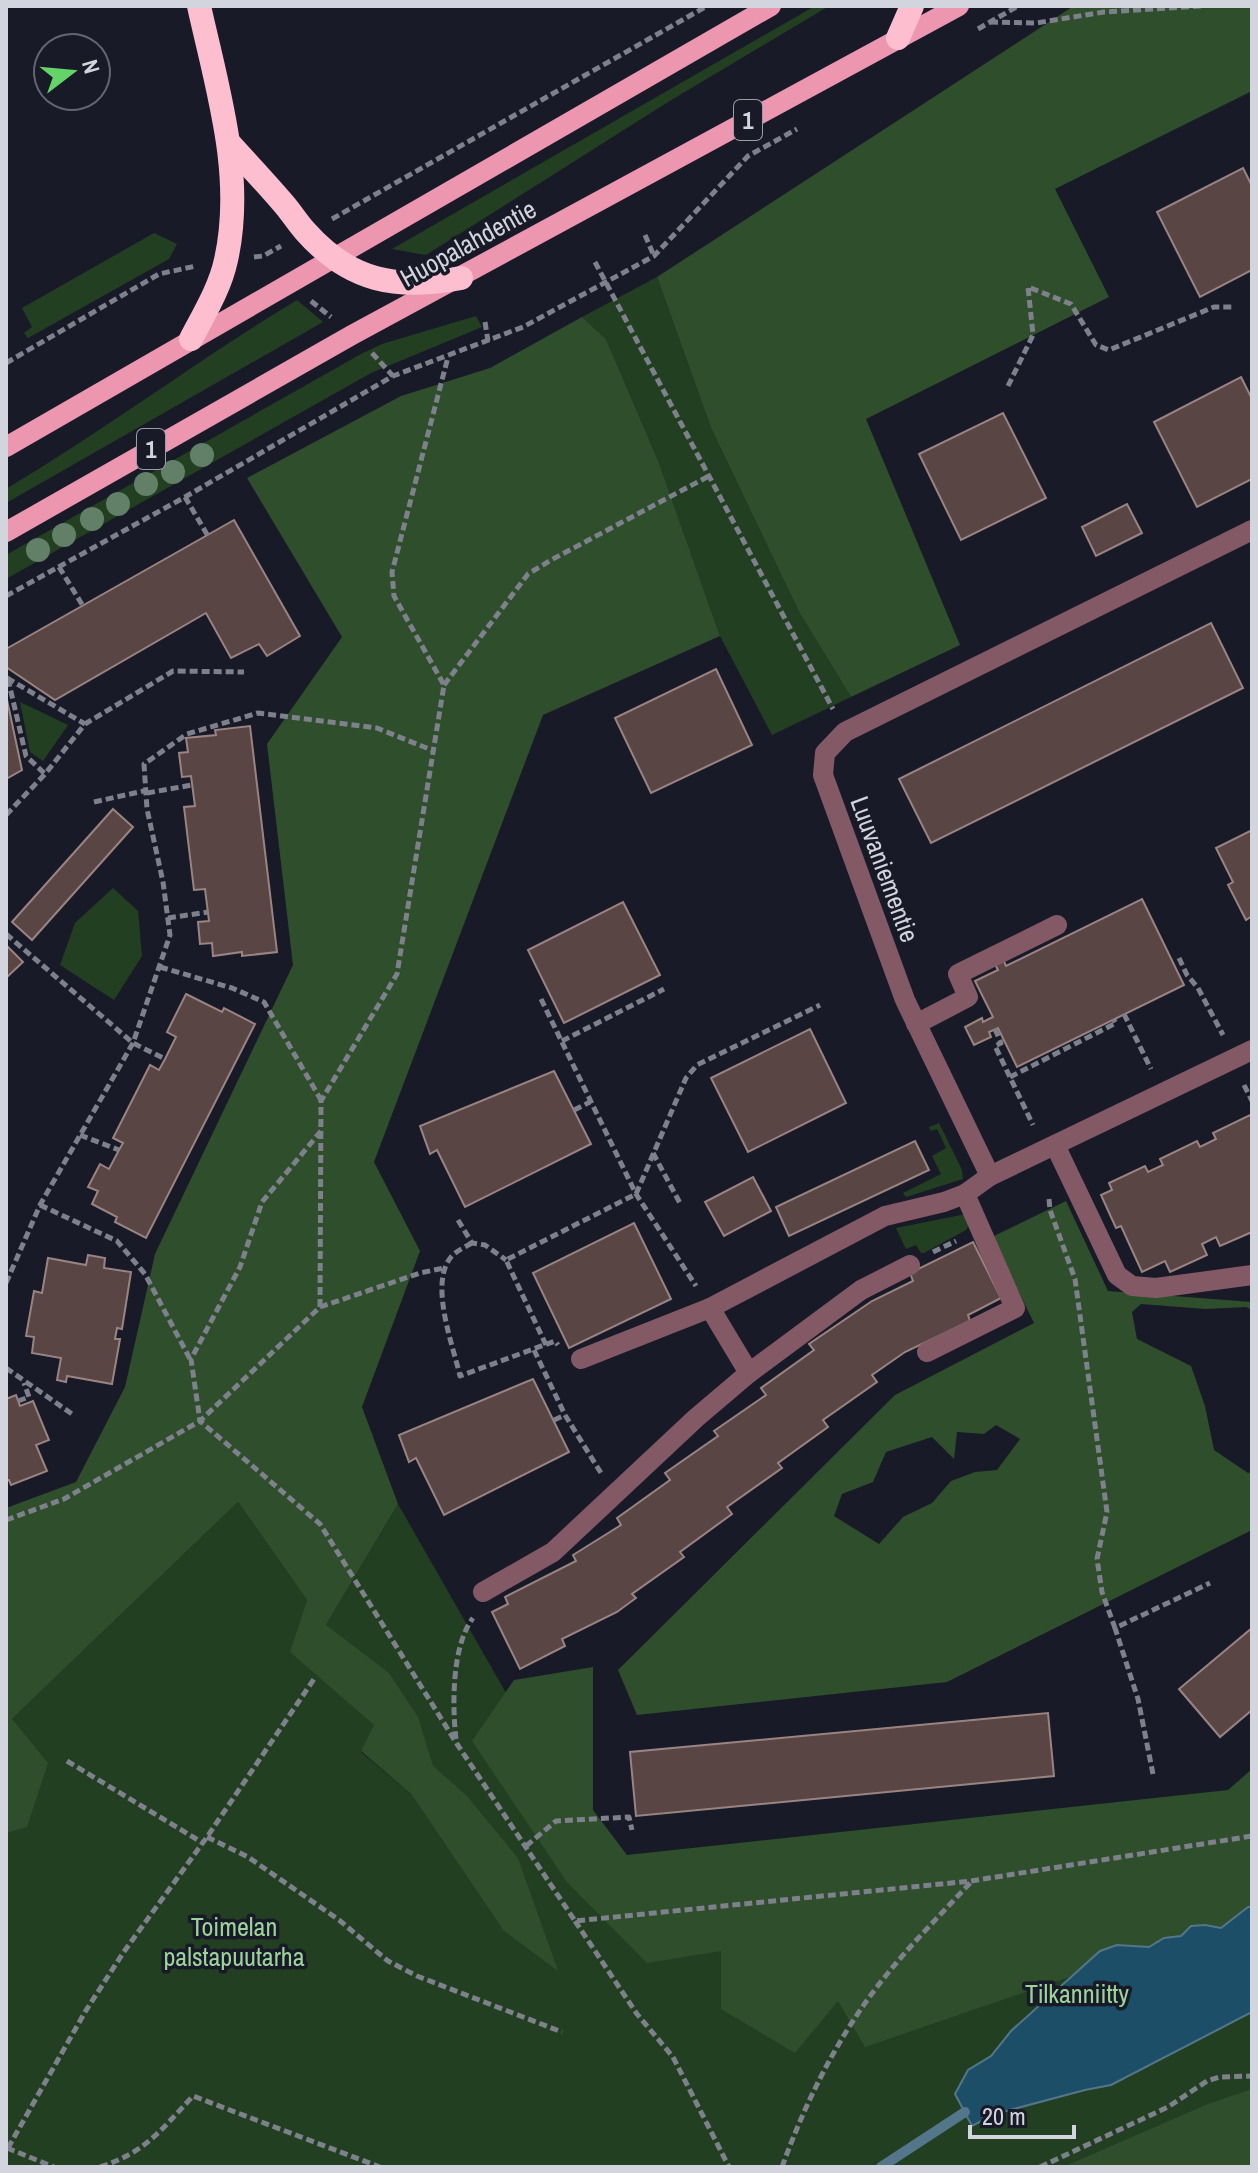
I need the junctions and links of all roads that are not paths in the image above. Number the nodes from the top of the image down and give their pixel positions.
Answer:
1 (199, 6) edge
2 (771, 6) edge
3 (912, 6) edge
4 (959, 6) edge
5 (898, 38) junction
6 (229, 143) junction
7 (333, 258) junction
8 (461, 278) junction
9 (191, 339) junction
10 (6, 447) edge
11 (1252, 530) edge
12 (6, 532) edge
13 (1057, 925) dead end
14 (916, 1024) junction
15 (1252, 1050) edge
16 (1050, 1148) junction
17 (990, 1176) junction
18 (965, 1194) junction
19 (910, 1265) dead end
20 (1252, 1275) edge
21 (710, 1308) junction
22 (927, 1352) dead end
23 (581, 1359) dead end
24 (749, 1373) junction
25 (483, 1592) road end

1 - 6 highway
2 - 7 main road, Huopalahdentie
3 - 5 highway
4 - 5 main road, Huopalahdentie
5 - 8 main road, Huopalahdentie / 1
6 - 7 highway
6 - 9 highway
7 - 8 highway
7 - 9 main road, Huopalahdentie
8 - 12 main road, Huopalahdentie / 1
9 - 10 main road, Huopalahdentie
11 - 14 street, Luuvaniementie
13 - 14 street
14 - 17 street, Luuvaniementie
15 - 16 street
16 - 17 street
16 - 20 street
17 - 18 street
18 - 21 street
18 - 22 street
19 - 24 street
21 - 23 street
21 - 24 street
24 - 25 street

